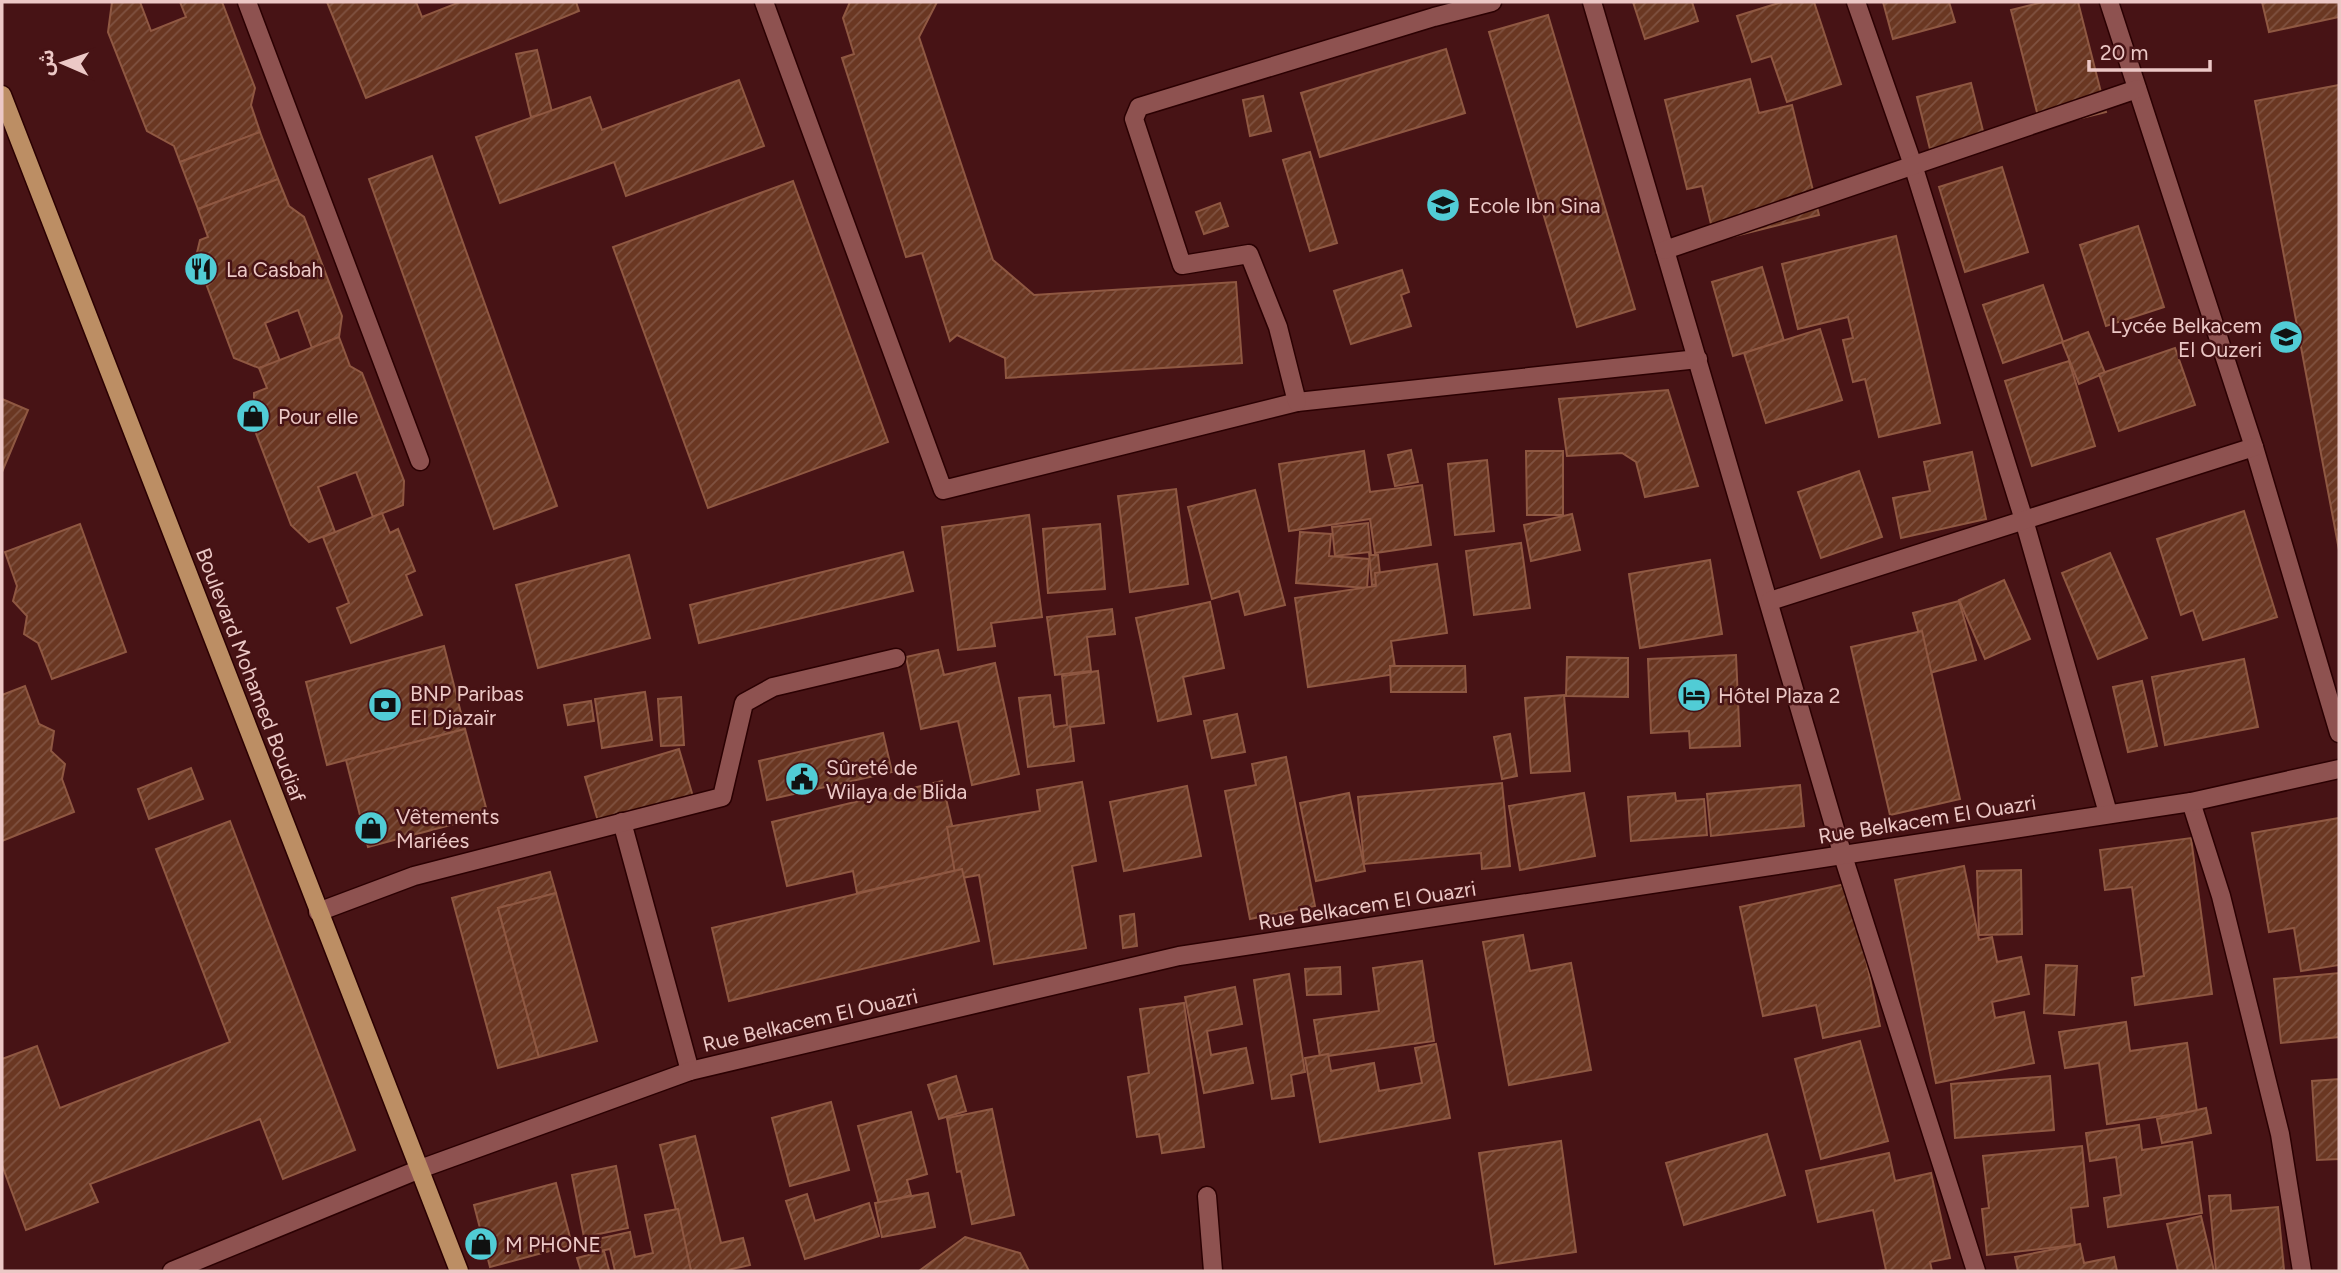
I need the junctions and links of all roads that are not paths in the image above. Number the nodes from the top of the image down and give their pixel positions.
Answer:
1 (247, 2) edge
2 (764, 2) edge
3 (1492, 2) edge
4 (1592, 2) edge
5 (1857, 2) edge
6 (2109, 2) edge
7 (2137, 89) junction
8 (2, 95) edge
9 (1913, 165) junction
10 (1665, 250) junction
11 (1698, 359) junction
12 (1297, 402) junction
13 (2254, 447) junction
14 (420, 461) dead end
15 (2024, 520) junction
16 (1770, 601) junction
17 (896, 658) dead end
18 (2339, 733) edge
19 (2339, 769) edge
20 (2191, 802) junction
21 (2108, 813) junction
22 (622, 822) junction
23 (1843, 856) junction
24 (318, 912) junction
25 (690, 1072) junction
26 (420, 1169) junction
27 (1207, 1196) dead end
28 (172, 1271) edge
29 (459, 1271) edge
30 (1213, 1271) edge
31 (1976, 1271) edge
32 (2302, 1271) edge

1 - 14 street
2 - 12 street
3 - 12 street
4 - 10 street
5 - 9 street
6 - 7 street
7 - 9 street
7 - 13 street
8 - 24 main road, Boulevard Mohamed Boudiaf
9 - 10 street
9 - 15 street
10 - 11 street
11 - 12 street
11 - 16 street
13 - 15 street
13 - 18 street
15 - 16 street
15 - 21 street
16 - 23 street
17 - 22 street
19 - 20 street, Rue Belkacem El Ouazri
20 - 21 street, Rue Belkacem El Ouazri
20 - 32 street
21 - 23 street, Rue Belkacem El Ouazri
22 - 24 street
22 - 25 street
23 - 25 street, Rue Belkacem El Ouazri
23 - 31 street
24 - 26 main road, Boulevard Mohamed Boudiaf
25 - 26 street, Rue Belkacem El Ouazri
26 - 28 street, Rue Belkacem El Ouazri
26 - 29 main road, Boulevard Mohamed Boudiaf
27 - 30 street

